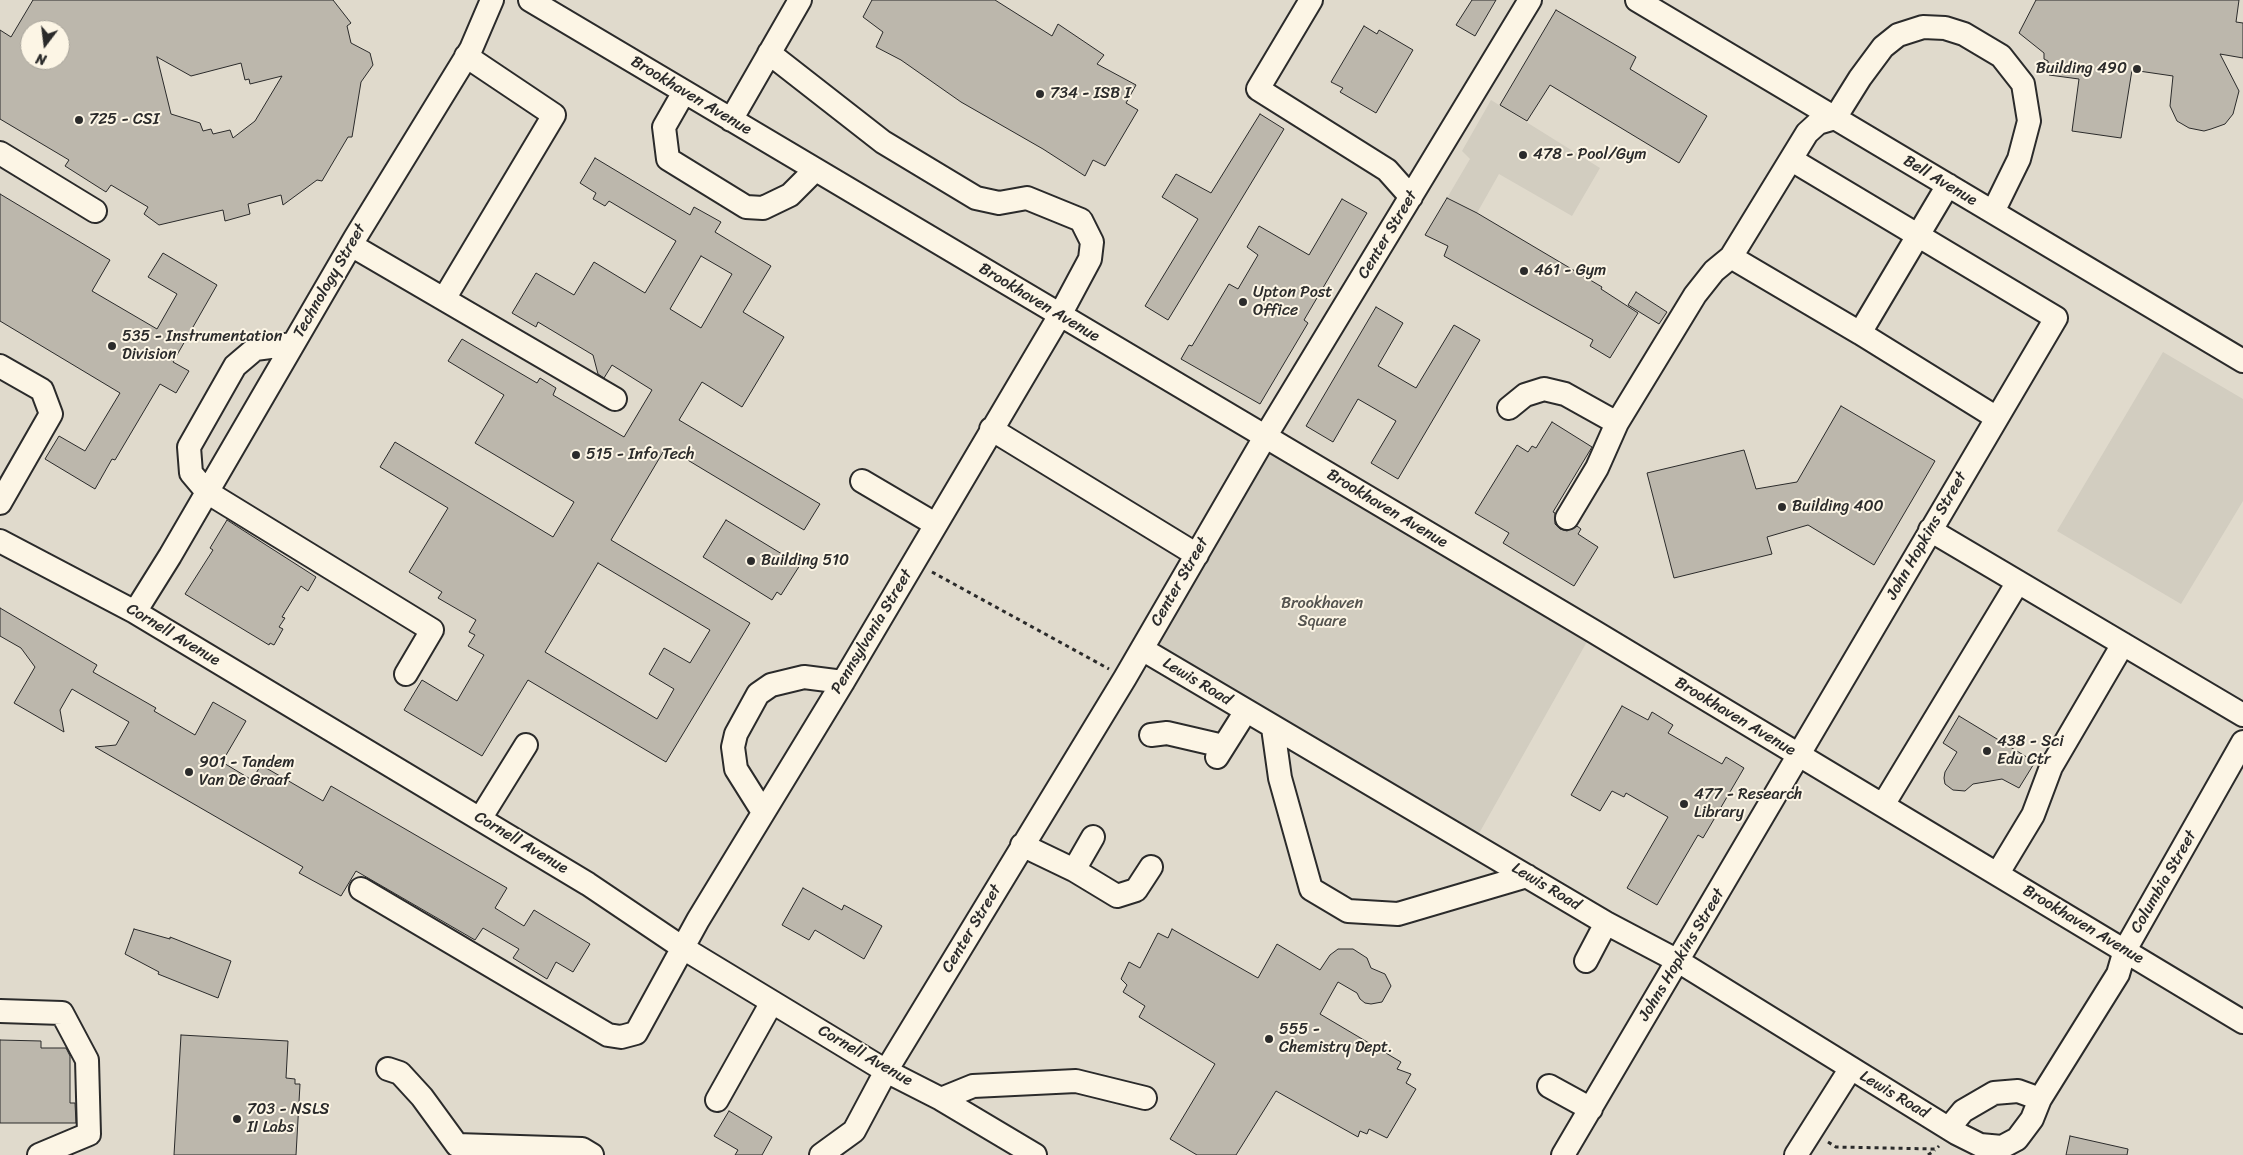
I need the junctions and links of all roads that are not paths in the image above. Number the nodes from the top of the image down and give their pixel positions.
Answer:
1 (492, 0) edge
2 (530, 0) edge
3 (1311, 0) edge
4 (1530, 0) edge
5 (1637, 0) edge
6 (792, 3) edge
7 (769, 53) junction
8 (466, 56) junction
9 (684, 92) junction
10 (1835, 118) junction
11 (731, 120) junction
12 (0, 153) edge
13 (1792, 160) junction
14 (815, 170) junction
15 (1948, 186) junction
16 (1411, 197) junction
17 (94, 211) dead end
18 (1993, 212) junction
19 (1919, 234) junction
20 (351, 245) junction
21 (1731, 257) junction
22 (444, 299) junction
23 (1060, 315) junction
24 (1860, 333) junction
25 (293, 344) junction
26 (2243, 361) edge
27 (0, 366) edge
28 (615, 398) dead end
29 (1510, 408) dead end
30 (1997, 418) junction
31 (1617, 423) junction
32 (991, 429) junction
33 (1265, 437) junction
34 (862, 481) dead end
35 (207, 492) junction
36 (0, 503) edge
37 (1568, 518) dead end
38 (935, 524) junction
39 (1930, 530) junction
40 (0, 541) edge
41 (1197, 555) junction
42 (2018, 582) junction
43 (135, 612) junction
44 (2122, 644) junction
45 (1142, 649) junction
46 (406, 674) dead end
47 (843, 682) junction
48 (1246, 712) junction
49 (2243, 715) edge
50 (1273, 728) junction
51 (1151, 735) dead end
52 (2243, 742) edge
53 (526, 745) dead end
54 (1799, 755) junction
55 (1884, 805) junction
56 (763, 812) junction
57 (480, 819) junction
58 (1093, 837) dead end
59 (1022, 845) junction
60 (1151, 867) dead end
61 (1074, 870) junction
62 (1998, 874) junction
63 (1527, 876) junction
64 (361, 888) dead end
65 (1606, 923) junction
66 (683, 948) junction
67 (2125, 950) junction
68 (1586, 961) dead end
69 (1678, 962) junction
70 (772, 1002) junction
71 (0, 1011) edge
72 (2243, 1022) edge
73 (388, 1068) dead end
74 (1851, 1068) junction
75 (886, 1071) junction
76 (1549, 1086) dead end
77 (1145, 1098) dead end
78 (941, 1099) junction
79 (2040, 1099) junction
80 (717, 1100) dead end
81 (1591, 1109) junction
82 (1952, 1130) junction
83 (2002, 1148) joint
84 (40, 1155) edge
85 (592, 1155) edge
86 (821, 1155) edge
87 (1036, 1155) edge
88 (1563, 1155) edge
89 (1796, 1155) edge

1 - 8 street, Technology Street
2 - 9 street, Brookhaven Avenue
3 - 16 street
4 - 16 street, Center Street
5 - 10 street, Bell Avenue
6 - 7 street
7 - 11 street
7 - 23 street, Pennsylvania Street
8 - 20 street, Technology Street
8 - 22 street
9 - 11 street, Brookhaven Avenue
9 - 14 street
10 - 13 street
10 - 15 street, Bell Avenue
10 - 18 street
11 - 14 street, Brookhaven Avenue
12 - 17 street
13 - 19 street
13 - 21 street
14 - 23 street, Brookhaven Avenue
15 - 18 street, Bell Avenue
15 - 19 street
16 - 33 street, Center Street
18 - 26 street, Bell Avenue
19 - 24 street
19 - 30 street, John Hopkins Street
20 - 22 street
20 - 25 street, Technology Street
21 - 24 street
21 - 31 street
22 - 28 street
23 - 32 street, Pennsylvania Street
23 - 33 street, Brookhaven Avenue
24 - 30 street
25 - 35 street, Technology Street
25 - 35 street
27 - 36 street
29 - 31 street
30 - 39 street, John Hopkins Street
31 - 37 street
32 - 38 street, Pennsylvania Street
32 - 41 street
33 - 41 street, Center Street
33 - 54 street, Brookhaven Avenue
34 - 38 street
35 - 43 street, Technology Street
35 - 46 street
38 - 47 street, Pennsylvania Street
39 - 42 street
39 - 54 street, John Hopkins Street
40 - 43 street, Cornell Avenue
41 - 45 street, Center Street
42 - 44 street
42 - 55 street
43 - 57 street, Cornell Avenue
44 - 49 street
44 - 62 street
45 - 48 street, Lewis Road
45 - 59 street, Center Street
47 - 56 street, Pennsylvania Street
47 - 56 street
48 - 50 street, Lewis Road
48 - 51 street
50 - 63 street, Lewis Road
50 - 63 street
52 - 67 street, Columbia Street
53 - 57 street
54 - 55 street, Brookhaven Avenue
54 - 69 street, Johns Hopkins Street
55 - 62 street, Brookhaven Avenue
56 - 66 street, Pennsylvania Street
57 - 66 street, Cornell Avenue
58 - 61 street
59 - 61 street
59 - 75 street, Center Street
60 - 61 street
62 - 67 street, Brookhaven Avenue
63 - 65 street, Lewis Road
64 - 66 street, Pennsylvania Street
65 - 68 street
65 - 69 street, Lewis Road
66 - 70 street, Cornell Avenue
67 - 72 street, Brookhaven Avenue
67 - 79 street, Columbia Street
69 - 74 street, Lewis Road
69 - 81 street, Johns Hopkins Street
70 - 75 street, Cornell Avenue
70 - 80 street
71 - 84 street
73 - 85 street
74 - 82 street, Lewis Road
74 - 89 street
75 - 78 street, Cornell Avenue
75 - 86 street, Center Street
76 - 81 street
77 - 78 street
78 - 87 street, Cornell Avenue
79 - 82 street
79 - 83 street, Columbia Street
81 - 88 street, Johns Hopkins Street
82 - 83 street, Lewis Road

